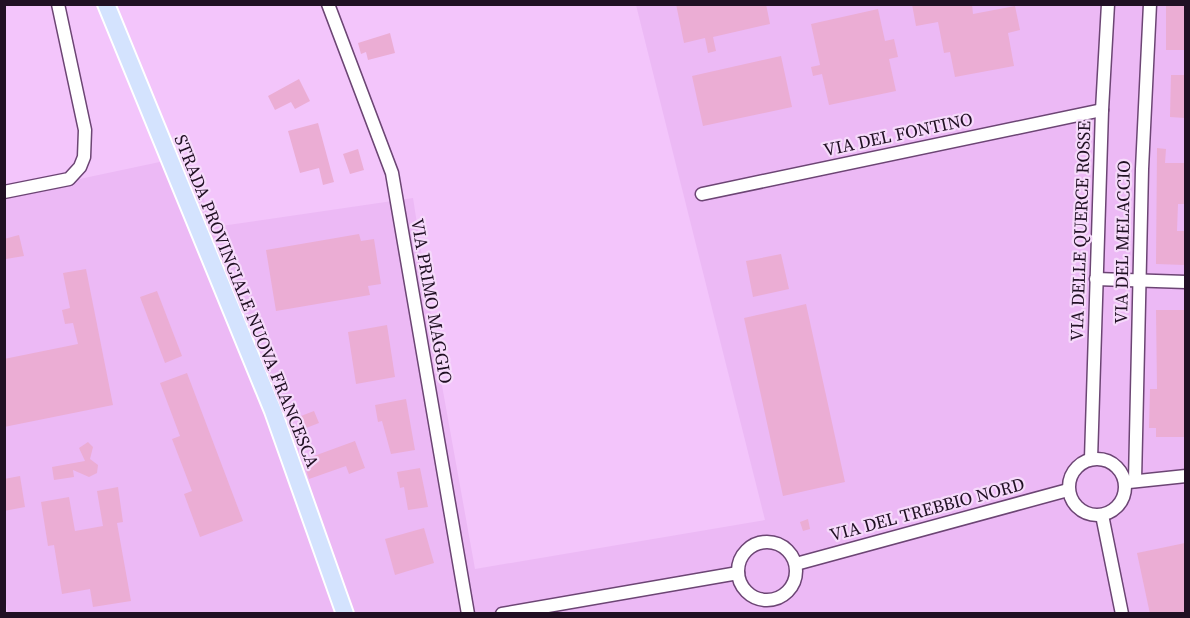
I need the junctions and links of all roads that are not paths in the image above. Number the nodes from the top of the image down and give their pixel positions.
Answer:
1 (58, 4) edge
2 (106, 4) edge
3 (328, 4) edge
4 (1108, 4) edge
5 (1150, 4) edge
6 (1102, 110) junction
7 (4, 192) edge
8 (702, 194) dead end
9 (1096, 279) junction
10 (1139, 281) junction
11 (1185, 282) edge
12 (1091, 459) junction
13 (1185, 476) edge
14 (1130, 482) junction
15 (1068, 490) junction
16 (1102, 515) junction
17 (796, 564) junction
18 (738, 573) junction
19 (772, 600) junction
20 (345, 614) edge
21 (468, 614) edge
22 (502, 614) edge
23 (775, 614) edge
24 (1122, 614) edge

1 - 7 street
2 - 20 main road, STRADA PROVINCIALE NUOVA FRANCESCA
3 - 21 street, VIA PRIMO MAGGIO
4 - 6 street, VIA DELLE QUERCE ROSSE
5 - 10 street, VIA DEL MELACCIO
6 - 8 street, VIA DEL FONTINO
6 - 9 street, VIA DELLE QUERCE ROSSE
9 - 10 street
9 - 12 street, VIA DELLE QUERCE ROSSE
10 - 11 street
10 - 14 street, VIA DEL MELACCIO
12 - 14 street
12 - 15 street
13 - 14 street
14 - 16 street
15 - 16 street
15 - 17 street, VIA DEL TREBBIO NORD
16 - 24 street
17 - 18 street
17 - 19 street
18 - 19 street
18 - 22 street
19 - 23 street

